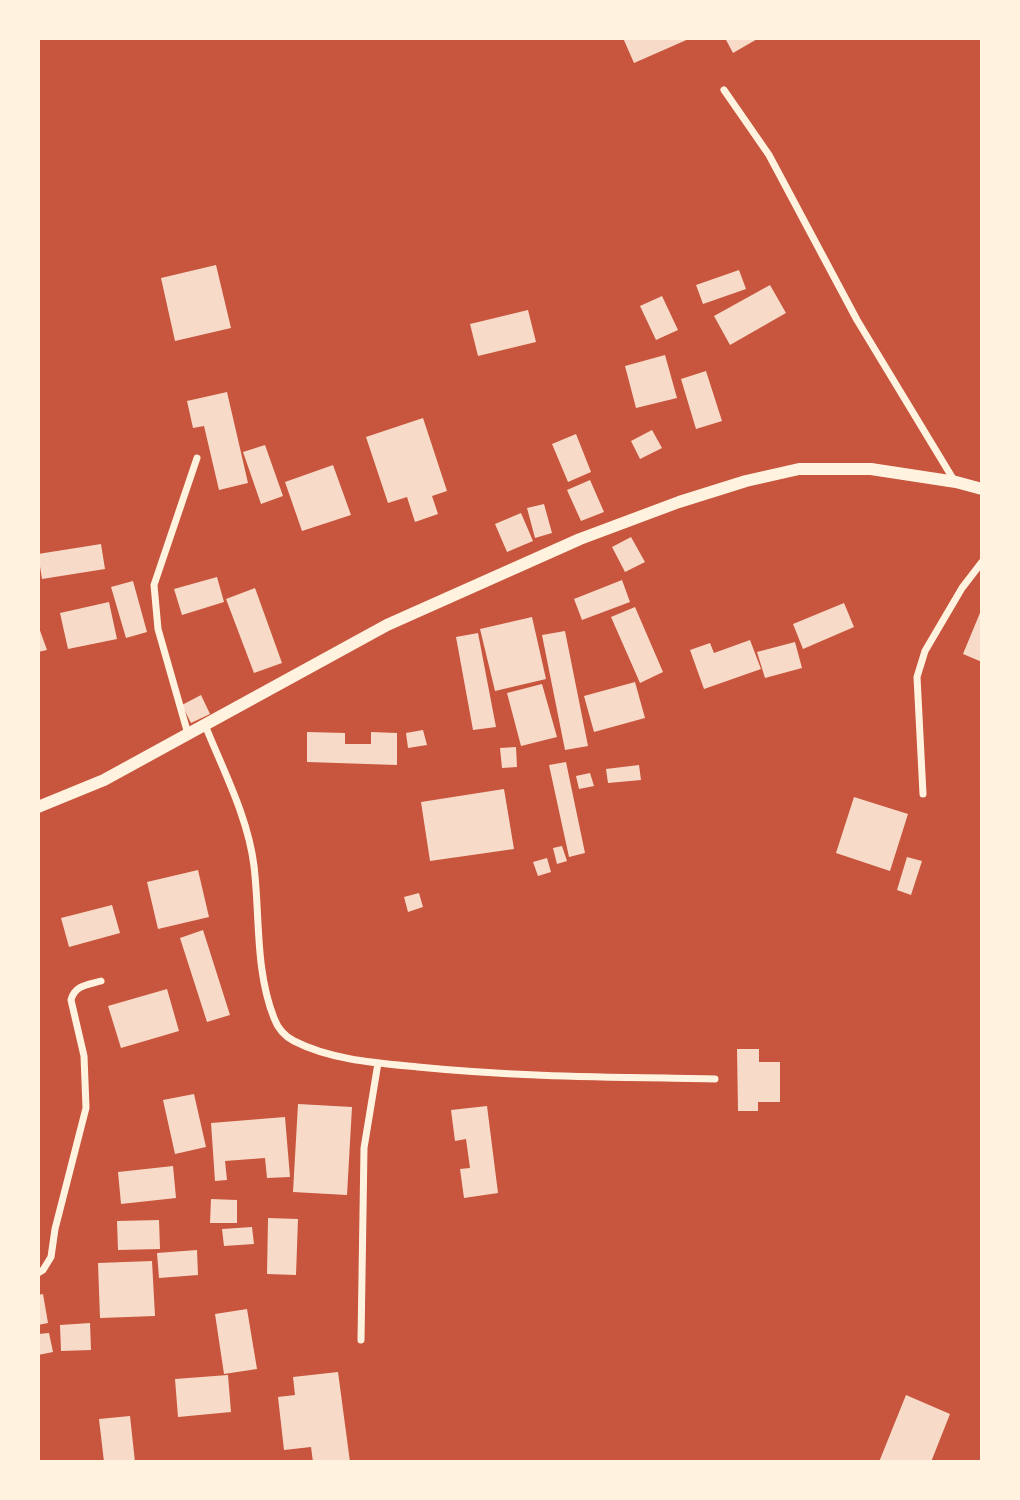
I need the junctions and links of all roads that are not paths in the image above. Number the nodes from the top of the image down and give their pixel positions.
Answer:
1 (724, 90) dead end
2 (197, 457) dead end
3 (956, 482) junction
4 (982, 489) edge
5 (982, 562) edge
6 (205, 726) junction
7 (188, 735) junction
8 (923, 794) dead end
9 (38, 807) edge
10 (101, 981) dead end
11 (377, 1063) junction
12 (715, 1079) dead end
13 (38, 1273) edge
14 (361, 1340) dead end

1 - 3 street
2 - 7 street
3 - 4 street
3 - 6 street
5 - 8 street
6 - 7 street
6 - 11 street
7 - 9 street
10 - 13 street
11 - 12 street
11 - 14 street

